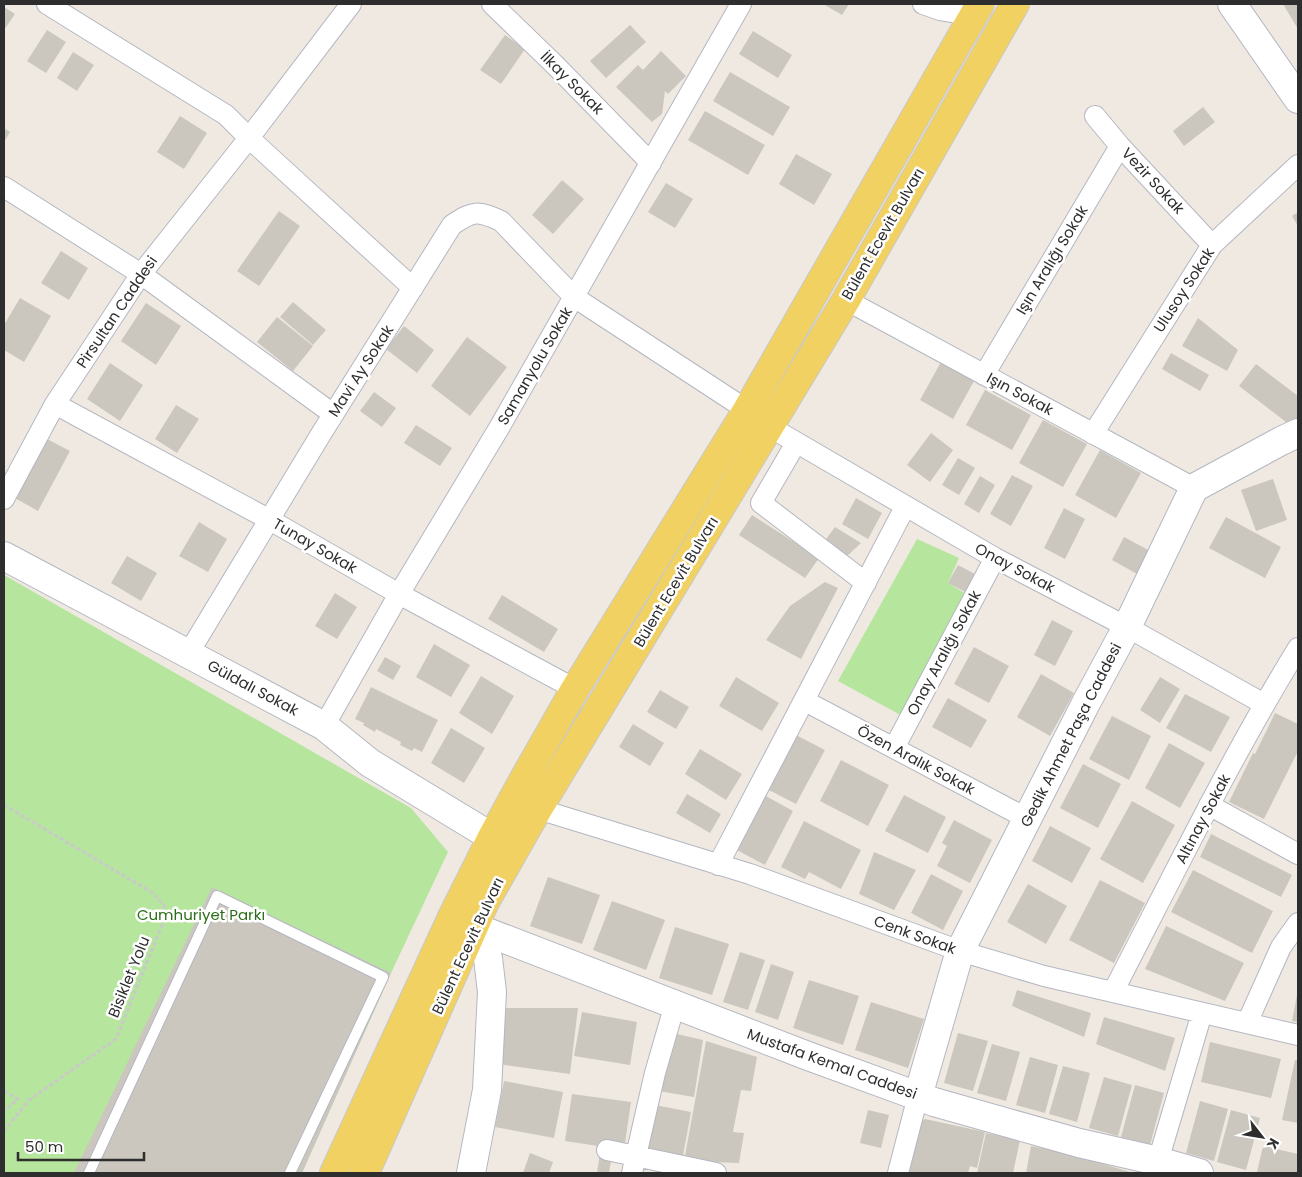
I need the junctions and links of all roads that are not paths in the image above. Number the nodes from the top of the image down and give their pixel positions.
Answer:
1 (47, 4) edge
2 (350, 4) edge
3 (492, 4) edge
4 (740, 4) edge
5 (923, 4) edge
6 (1015, 4) edge
7 (1232, 4) edge
8 (976, 9) edge
9 (1298, 99) edge
10 (1096, 116) dead end
11 (249, 138) junction
12 (1120, 146) junction
13 (651, 163) junction
14 (1298, 165) edge
15 (4, 187) edge
16 (1212, 245) junction
17 (141, 274) junction
18 (413, 288) junction
19 (574, 296) junction
20 (846, 300) junction
21 (984, 375) junction
22 (55, 404) junction
23 (747, 410) junction
24 (333, 414) junction
25 (770, 427) junction
26 (1298, 433) edge
27 (1094, 434) junction
28 (796, 443) junction
29 (1194, 488) junction
30 (4, 499) edge
31 (905, 507) junction
32 (270, 520) junction
33 (4, 556) edge
34 (996, 558) junction
35 (866, 583) junction
36 (399, 594) junction
37 (1127, 627) junction
38 (1298, 648) edge
39 (188, 654) junction
40 (575, 689) junction
41 (805, 701) junction
42 (1264, 704) junction
43 (324, 726) junction
44 (894, 748) junction
45 (514, 798) junction
46 (1210, 805) junction
47 (538, 809) junction
48 (1028, 819) junction
49 (492, 837) junction
50 (1298, 854) edge
51 (718, 865) junction
52 (485, 902) junction
53 (463, 922) junction
54 (1298, 923) edge
55 (1290, 949) edge
56 (960, 951) junction
57 (1113, 992) junction
58 (674, 1004) junction
59 (1202, 1013) junction
60 (1246, 1023) junction
61 (1298, 1035) edge
62 (918, 1096) junction
63 (607, 1150) dead end
64 (634, 1165) edge
65 (1157, 1167) edge
66 (89, 1173) edge
67 (290, 1173) edge
68 (334, 1173) edge
69 (365, 1173) edge
70 (471, 1173) edge
71 (716, 1173) edge
72 (898, 1173) edge
73 (1199, 1173) edge

1 - 11 street
2 - 11 street, Pirsultan Caddesi
3 - 13 street, İlkay Sokak
4 - 13 street, Samanyolu Sokak
5 - 8 street
6 - 20 main road, Bülent Ecevit Bulvarı
7 - 9 street
8 - 23 main road, Bülent Ecevit Bulvarı
10 - 12 street, Vezir Sokak
11 - 17 street, Pirsultan Caddesi
11 - 18 street
12 - 16 street, Vezir Sokak
12 - 21 street, Işın Aralığı Sokak
13 - 19 street, Samanyolu Sokak
14 - 16 street, Ulusoy Sokak
15 - 17 street
16 - 27 street, Ulusoy Sokak
17 - 22 street, Pirsultan Caddesi
17 - 24 street
18 - 19 street, Mavi Ay Sokak
18 - 24 street, Mavi Ay Sokak
19 - 23 street, Mavi Ay Sokak
19 - 36 street, Samanyolu Sokak
20 - 21 street, Işın Sokak
20 - 25 main road, Bülent Ecevit Bulvarı
21 - 27 street, Işın Sokak
22 - 30 street, Pirsultan Caddesi
22 - 32 street, Tunay Sokak
23 - 40 main road, Bülent Ecevit Bulvarı
24 - 32 street, Mavi Ay Sokak
25 - 28 street, Onay Sokak
25 - 47 main road, Bülent Ecevit Bulvarı
26 - 29 street
27 - 29 street, Işın Sokak
28 - 31 street, Onay Sokak
28 - 35 street
29 - 37 street, Gedik Ahmet Paşa Caddesi
31 - 34 street, Onay Sokak
31 - 35 street
32 - 36 street, Tunay Sokak
32 - 39 street, Mavi Ay Sokak
33 - 39 street, Güldalı Sokak
34 - 37 street, Onay Sokak
34 - 44 street, Onay Aralığı Sokak
35 - 41 street
36 - 40 street, Tunay Sokak
36 - 43 street, Samanyolu Sokak
37 - 42 street, Onay Sokak
37 - 48 street, Gedik Ahmet Paşa Caddesi
38 - 42 street, Altınay Sokak
39 - 43 street, Güldalı Sokak
40 - 45 main road, Bülent Ecevit Bulvarı
41 - 44 street, Özen Aralık Sokak
41 - 51 street
42 - 46 street, Altınay Sokak
43 - 49 street, Güldalı Sokak
44 - 48 street, Özen Aralık Sokak
45 - 47 main road
45 - 49 main road, Bülent Ecevit Bulvarı
46 - 50 street
46 - 57 street, Altınay Sokak
47 - 49 main road
47 - 51 street, Cenk Sokak
47 - 52 main road, Bülent Ecevit Bulvarı
48 - 56 street, Gedik Ahmet Paşa Caddesi
49 - 52 main road
49 - 53 main road, Bülent Ecevit Bulvarı
51 - 56 street, Cenk Sokak
52 - 53 main road, Bülent Ecevit Bulvarı
53 - 58 street, Mustafa Kemal Caddesi
53 - 68 main road, Bülent Ecevit Bulvarı
53 - 69 main road, Bülent Ecevit Bulvarı
53 - 70 street
54 - 55 street
55 - 60 street
56 - 57 street, Cenk Sokak
56 - 62 street, Gedik Ahmet Paşa Caddesi
57 - 59 street, Cenk Sokak
58 - 62 street, Mustafa Kemal Caddesi
58 - 64 street
59 - 60 street, Cenk Sokak
59 - 65 street
60 - 61 street, Cenk Sokak
62 - 65 street, Mustafa Kemal Caddesi
62 - 72 street
63 - 64 street
64 - 71 street
65 - 73 street, Mustafa Kemal Caddesi
66 - 67 lane

